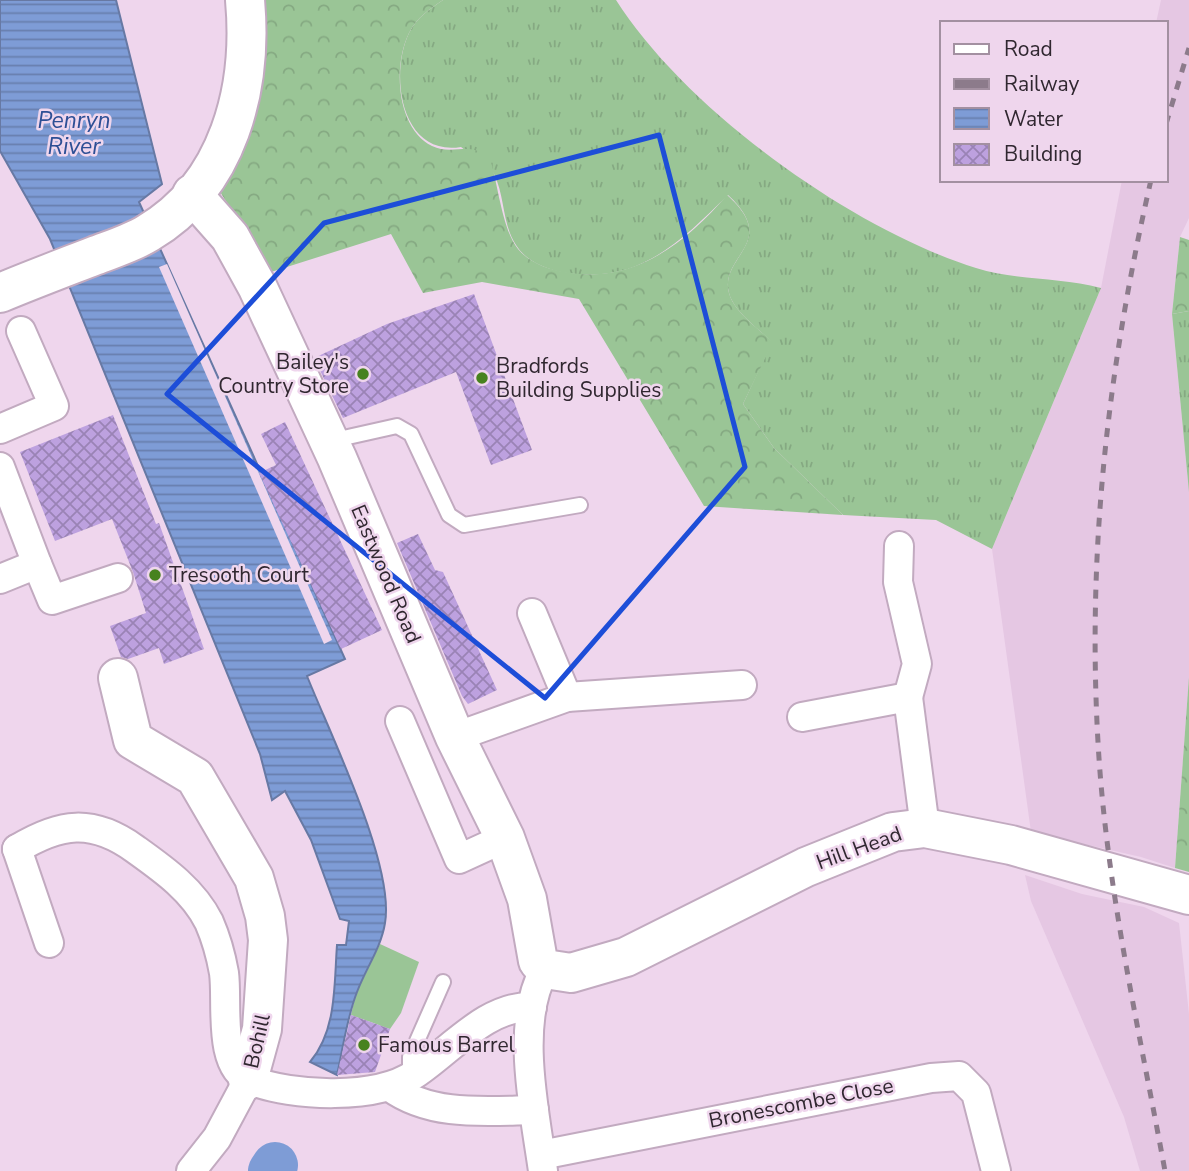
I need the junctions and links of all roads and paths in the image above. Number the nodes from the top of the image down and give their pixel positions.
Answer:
1 (245, 0) edge
2 (182, 205) junction
3 (0, 293) edge
4 (21, 331) dead end
5 (0, 429) edge
6 (329, 441) junction
7 (0, 467) edge
8 (580, 505) dead end
9 (899, 546) dead end
10 (37, 564) junction
11 (118, 578) dead end
12 (0, 579) edge
13 (532, 613) dead end
14 (118, 678) dead end
15 (742, 685) dead end
16 (567, 697) junction
17 (908, 698) junction
18 (802, 717) dead end
19 (400, 721) dead end
20 (454, 737) junction
21 (925, 828) junction
22 (505, 838) junction
23 (9, 844) edge
24 (1189, 895) edge
25 (49, 943) dead end
26 (545, 969) junction
27 (443, 982) dead end
28 (532, 1007) junction
29 (415, 1075) junction
30 (248, 1080) junction
31 (390, 1087) junction
32 (534, 1110) junction
33 (542, 1163) edge
34 (191, 1171) edge
35 (996, 1171) edge

1 - 2 street
2 - 3 street
2 - 6 street, Eastwood Road
4 - 5 street
6 - 8 lane
6 - 20 street, Eastwood Road
7 - 10 street
9 - 17 street
10 - 11 street
10 - 12 street
13 - 16 street
14 - 30 street, Bohill
15 - 16 street
16 - 20 street
17 - 18 street
17 - 21 street
19 - 22 street
20 - 22 street, Eastwood Road
21 - 24 street, Hill Head
21 - 26 street, Hill Head
22 - 26 street, Eastwood Road
23 - 25 street
23 - 30 street, Bohill
26 - 28 street
27 - 29 lane
28 - 29 street
28 - 32 street
29 - 31 street
30 - 31 street
30 - 34 street
31 - 32 street
32 - 33 street
33 - 35 street, Bronescombe Close

